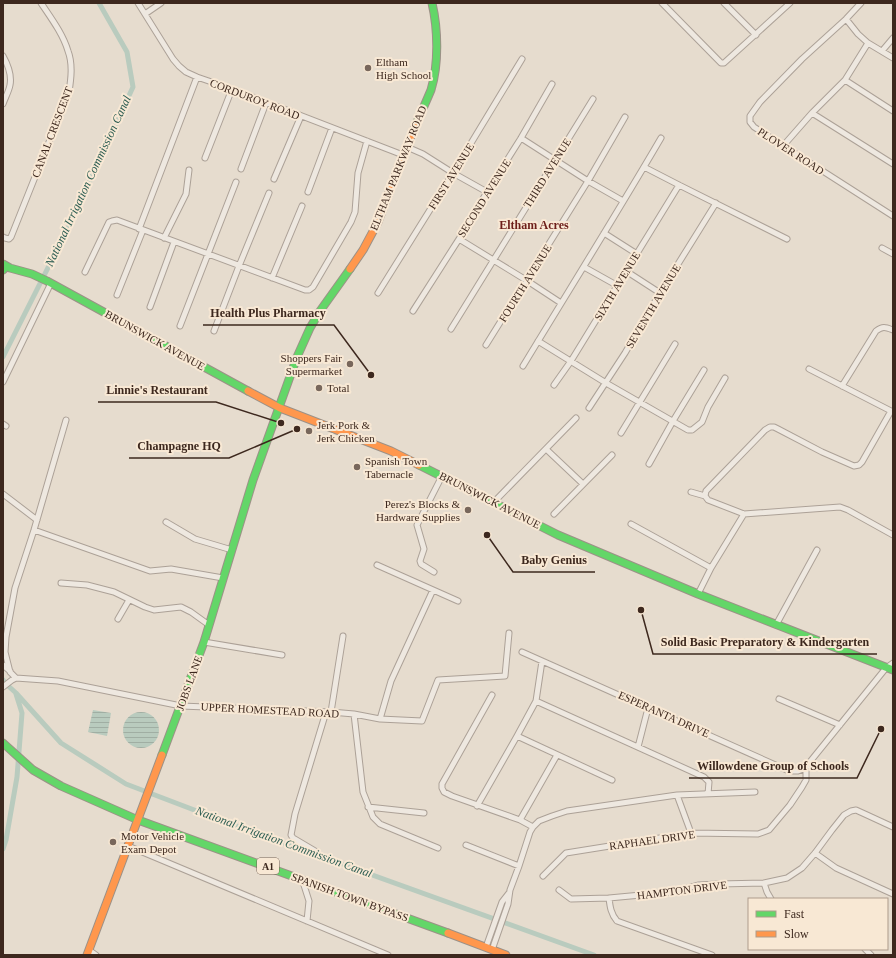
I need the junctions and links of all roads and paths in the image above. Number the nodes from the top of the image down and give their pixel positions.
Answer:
1 (40, 3) edge
2 (138, 3) edge
3 (161, 3) edge
4 (432, 3) edge
5 (662, 3) edge
6 (724, 3) edge
7 (861, 3) edge
8 (788, 4) edge
9 (145, 14) junction
10 (846, 19) junction
11 (756, 35) junction
12 (893, 38) edge
13 (868, 43) junction
14 (882, 51) junction
15 (3, 56) edge
16 (893, 58) edge
17 (522, 59) dead end
18 (198, 77) junction
19 (845, 80) junction
20 (552, 84) dead end
21 (232, 89) junction
22 (593, 100) dead end
23 (266, 103) junction
24 (3, 104) edge
25 (893, 111) edge
26 (812, 113) junction
27 (300, 116) junction
28 (626, 117) dead end
29 (332, 128) junction
30 (521, 138) junction
31 (661, 138) dead end
32 (367, 141) junction
33 (408, 146) junction
34 (782, 146) junction
35 (403, 155) junction
36 (206, 158) dead end
37 (556, 160) junction
38 (893, 164) edge
39 (644, 167) junction
40 (240, 169) dead end
41 (189, 170) dead end
42 (453, 173) junction
43 (274, 179) dead end
44 (588, 180) junction
45 (236, 182) dead end
46 (678, 185) junction
47 (308, 192) dead end
48 (487, 192) junction
49 (269, 193) dead end
50 (623, 201) junction
51 (716, 203) junction
52 (302, 206) dead end
53 (893, 216) edge
54 (141, 230) junction
55 (604, 234) junction
56 (6, 238) edge
57 (164, 238) junction
58 (459, 239) junction
59 (786, 239) dead end
60 (174, 242) junction
61 (882, 248) dead end
62 (207, 254) junction
63 (637, 254) junction
64 (893, 254) edge
65 (493, 260) junction
66 (239, 266) junction
67 (5, 267) edge
68 (584, 267) junction
69 (85, 272) dead end
70 (626, 272) junction
71 (272, 278) junction
72 (526, 280) junction
73 (49, 282) junction
74 (618, 286) junction
75 (378, 293) dead end
76 (660, 293) junction
77 (117, 294) dead end
78 (561, 303) junction
79 (150, 307) dead end
80 (413, 311) dead end
81 (180, 326) dead end
82 (451, 329) dead end
83 (893, 330) edge
84 (214, 331) dead end
85 (538, 341) junction
86 (675, 344) dead end
87 (486, 345) dead end
88 (571, 361) junction
89 (523, 366) dead end
90 (809, 369) dead end
91 (704, 370) dead end
92 (725, 378) dead end
93 (3, 382) edge
94 (606, 383) junction
95 (554, 385) dead end
96 (842, 386) junction
97 (640, 402) junction
98 (280, 408) junction
99 (588, 408) dead end
100 (892, 412) edge
101 (576, 418) dead end
102 (66, 420) dead end
103 (673, 421) junction
104 (621, 433) dead end
105 (546, 448) junction
106 (612, 455) dead end
107 (649, 464) dead end
108 (442, 476) junction
109 (583, 484) junction
110 (691, 492) dead end
111 (3, 494) edge
112 (705, 496) junction
113 (494, 502) junction
114 (554, 514) dead end
115 (744, 514) junction
116 (37, 520) junction
117 (166, 522) dead end
118 (631, 524) dead end
119 (34, 530) junction
120 (893, 535) edge
121 (232, 550) junction
122 (817, 550) dead end
123 (377, 565) dead end
124 (711, 568) junction
125 (434, 572) dead end
126 (223, 578) junction
127 (61, 583) dead end
128 (433, 590) junction
129 (698, 594) junction
130 (129, 600) junction
131 (458, 600) dead end
132 (118, 619) dead end
133 (209, 625) junction
134 (776, 625) junction
135 (509, 633) dead end
136 (344, 636) dead end
137 (204, 642) junction
138 (522, 652) dead end
139 (282, 655) dead end
140 (542, 661) junction
141 (893, 663) edge
142 (3, 665) edge
143 (889, 669) edge
144 (10, 672) junction
145 (14, 679) junction
146 (3, 687) edge
147 (492, 695) dead end
148 (779, 699) dead end
149 (536, 702) junction
150 (181, 706) junction
151 (648, 708) junction
152 (329, 712) junction
153 (354, 714) junction
154 (380, 719) junction
155 (840, 726) junction
156 (518, 736) junction
157 (3, 743) edge
158 (638, 747) junction
159 (557, 755) junction
160 (806, 768) junction
161 (612, 780) dead end
162 (755, 792) dead end
163 (708, 794) junction
164 (677, 795) junction
165 (477, 806) junction
166 (368, 807) junction
167 (424, 813) dead end
168 (138, 820) junction
169 (520, 820) junction
170 (533, 826) junction
171 (893, 827) edge
172 (691, 833) junction
173 (466, 845) dead end
174 (128, 846) junction
175 (438, 848) dead end
176 (316, 851) dead end
177 (815, 853) junction
178 (519, 866) junction
179 (543, 876) dead end
180 (302, 879) junction
181 (764, 883) junction
182 (510, 890) junction
183 (559, 890) dead end
184 (893, 894) edge
185 (609, 898) junction
186 (770, 898) edge
187 (307, 921) junction
188 (489, 948) junction
189 (88, 952) edge
190 (503, 954) edge
191 (96, 955) edge
192 (388, 955) edge
193 (712, 955) edge

1 - 56 street, CANAL CRESCENT
2 - 9 street, CORDUROY ROAD
3 - 9 street
4 - 33 main road, ELTHAM PARKWAY ROAD
5 - 11 street
6 - 11 street
7 - 10 street, PLOVER ROAD
8 - 11 street
9 - 18 street, CORDUROY ROAD
10 - 13 street
10 - 34 street, PLOVER ROAD
12 - 14 street
13 - 14 street
13 - 19 street
14 - 16 street
15 - 24 street
17 - 42 street, FIRST AVENUE
18 - 21 street, CORDUROY ROAD
18 - 54 street
19 - 25 street
19 - 26 street
20 - 30 street, SECOND AVENUE
21 - 23 street, CORDUROY ROAD
21 - 36 street
22 - 37 street, THIRD AVENUE
23 - 27 street, CORDUROY ROAD
23 - 40 street
26 - 34 street
26 - 38 street
27 - 29 street, CORDUROY ROAD
27 - 43 street
28 - 44 street, FOURTH AVENUE
29 - 32 street, CORDUROY ROAD
29 - 47 street
30 - 37 street
30 - 48 street, SECOND AVENUE
31 - 39 street
32 - 35 street, CORDUROY ROAD
32 - 71 street
33 - 35 main road, ELTHAM PARKWAY ROAD
33 - 42 street
34 - 53 street, PLOVER ROAD
35 - 98 main road, ELTHAM PARKWAY ROAD
37 - 44 street
37 - 65 street, THIRD AVENUE
39 - 46 street
39 - 50 street
41 - 57 street
42 - 48 street
42 - 75 street, FIRST AVENUE
44 - 50 street
44 - 72 street, FOURTH AVENUE
45 - 62 street
46 - 51 street
46 - 63 street, SIXTH AVENUE
48 - 58 street, SECOND AVENUE
49 - 66 street
50 - 55 street
51 - 59 street
51 - 76 street, SEVENTH AVENUE
52 - 71 street
54 - 57 street
54 - 69 street
54 - 77 street
55 - 63 street
55 - 68 street
57 - 60 street
58 - 65 street
58 - 80 street, SECOND AVENUE
60 - 62 street
60 - 79 street
61 - 64 street
62 - 66 street
62 - 81 street
63 - 70 street, SIXTH AVENUE
65 - 72 street
65 - 82 street, THIRD AVENUE
66 - 71 street
66 - 84 street
67 - 73 main road, BRUNSWICK AVENUE
68 - 74 street
68 - 78 street
70 - 74 street, SIXTH AVENUE
70 - 76 street
72 - 78 street
72 - 87 street, FOURTH AVENUE
73 - 93 street
73 - 98 main road, BRUNSWICK AVENUE
74 - 88 street, SIXTH AVENUE
76 - 94 street, SEVENTH AVENUE
78 - 85 street
83 - 96 street
85 - 88 street
85 - 89 street
86 - 97 street
88 - 94 street
88 - 95 street, SIXTH AVENUE
90 - 96 street
91 - 103 street
92 - 103 street
94 - 97 street
94 - 99 street, SEVENTH AVENUE
96 - 100 street
97 - 103 street
97 - 104 street
98 - 108 main road, BRUNSWICK AVENUE
98 - 121 main road, JOBS LANE
100 - 112 street
101 - 105 street
102 - 116 street
103 - 107 street
105 - 109 street
105 - 113 street
106 - 109 street
108 - 113 main road, BRUNSWICK AVENUE
108 - 125 street
109 - 114 street
110 - 112 street
111 - 116 street
112 - 115 street
113 - 129 main road, BRUNSWICK AVENUE
115 - 120 street
115 - 124 street
116 - 119 street
117 - 121 street
118 - 124 street
119 - 126 street
119 - 144 street
121 - 126 main road, JOBS LANE
122 - 134 street
123 - 128 street
124 - 129 street
126 - 133 main road, JOBS LANE
127 - 130 street
128 - 131 street
128 - 154 street
129 - 134 main road, BRUNSWICK AVENUE
130 - 132 street
130 - 133 street
133 - 137 main road, JOBS LANE
134 - 143 main road, BRUNSWICK AVENUE
135 - 154 street, UPPER HOMESTEAD ROAD
136 - 152 street
137 - 139 street
137 - 150 main road, JOBS LANE
138 - 140 street, ESPERANTA DRIVE
140 - 149 street
140 - 151 street, ESPERANTA DRIVE
141 - 143 street
142 - 144 street
143 - 155 street
144 - 145 street
145 - 146 street
145 - 150 street, UPPER HOMESTEAD ROAD
147 - 165 street
148 - 155 street
149 - 156 street
149 - 158 street
150 - 152 street, UPPER HOMESTEAD ROAD
150 - 168 main road, JOBS LANE
151 - 158 street
151 - 160 street, ESPERANTA DRIVE
152 - 153 street, UPPER HOMESTEAD ROAD
152 - 176 street
153 - 154 street, UPPER HOMESTEAD ROAD
153 - 166 street
155 - 160 street
156 - 159 street
156 - 165 street
157 - 168 main road, SPANISH TOWN BYPASS / A1
158 - 163 street
159 - 161 street
159 - 169 street
160 - 172 street, RAPHAEL DRIVE
162 - 163 street
163 - 164 street
164 - 170 street
164 - 172 street
165 - 169 street
166 - 167 street
166 - 175 street
168 - 174 main road, JOBS LANE
168 - 180 main road, SPANISH TOWN BYPASS / A1
169 - 170 street
170 - 178 street
171 - 177 street, HAMPTON DRIVE
172 - 179 street, RAPHAEL DRIVE
173 - 178 street
174 - 187 street
174 - 189 main road, JOBS LANE
177 - 181 street, HAMPTON DRIVE
177 - 184 street
178 - 182 street
180 - 187 street
180 - 188 main road, SPANISH TOWN BYPASS / A1
181 - 185 street, HAMPTON DRIVE
181 - 186 street
182 - 188 street
182 - 188 street
183 - 185 street, HAMPTON DRIVE
185 - 193 street
187 - 192 street
188 - 190 main road, SPANISH TOWN BYPASS / A1
189 - 191 street

